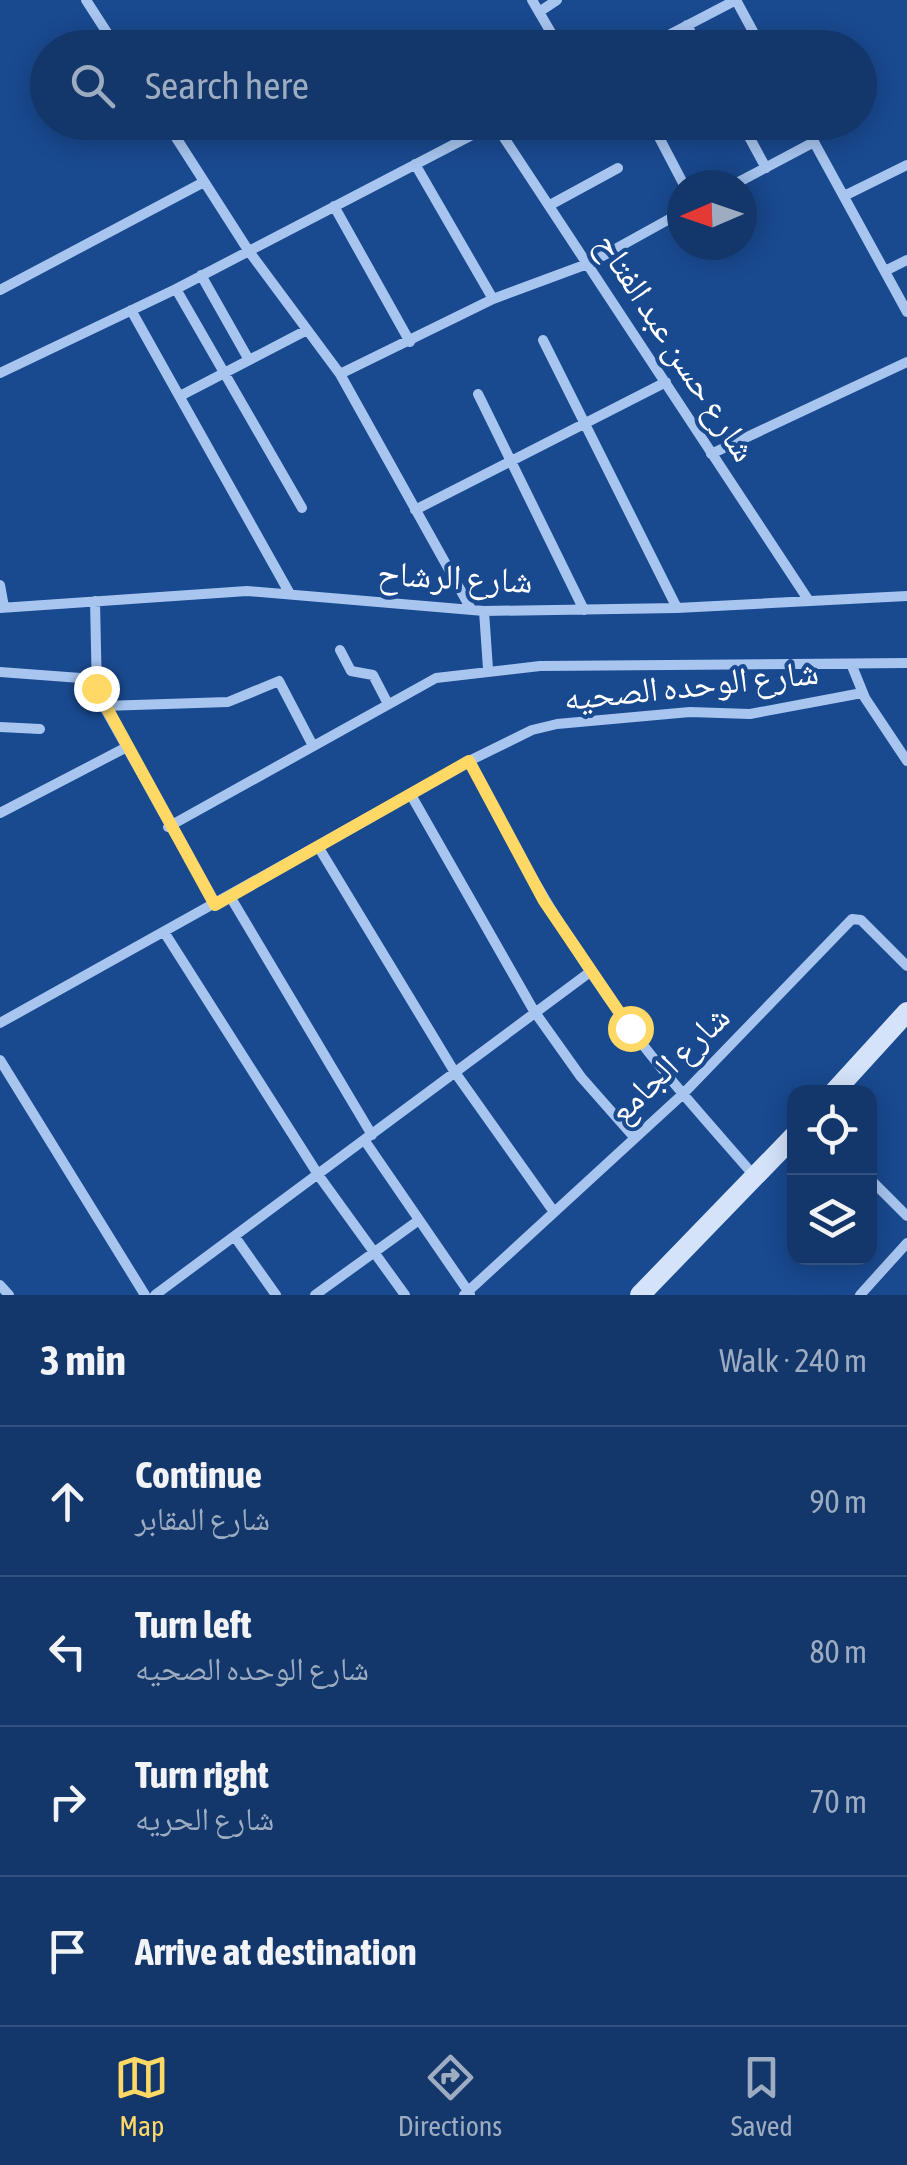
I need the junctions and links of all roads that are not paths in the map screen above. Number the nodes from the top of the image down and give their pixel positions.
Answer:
1 (86, 0) edge
2 (532, 0) edge
3 (557, 0) edge
4 (736, 0) edge
5 (538, 12) junction
6 (687, 25) junction
7 (105, 30) edge
8 (549, 30) edge
9 (678, 30) edge
10 (690, 30) edge
11 (752, 30) edge
12 (177, 140) edge
13 (462, 140) edge
14 (507, 140) edge
15 (660, 140) edge
16 (750, 140) edge
17 (814, 142) joint
18 (415, 164) junction
19 (907, 165) edge
20 (618, 168) dead end
21 (766, 168) junction
22 (676, 170) edge
23 (757, 173) edge
24 (204, 182) junction
25 (844, 196) junction
26 (550, 205) junction
27 (334, 206) junction
28 (667, 220) edge
29 (248, 250) junction
30 (907, 260) edge
31 (590, 262) junction
32 (885, 271) junction
33 (201, 275) junction
34 (176, 288) junction
35 (0, 290) edge
36 (493, 299) junction
37 (131, 310) junction
38 (907, 312) edge
39 (307, 330) junction
40 (544, 340) dead end
41 (410, 342) junction
42 (249, 360) junction
43 (907, 362) edge
44 (0, 373) edge
45 (224, 373) junction
46 (340, 374) junction
47 (666, 382) junction
48 (478, 394) dead end
49 (180, 396) junction
50 (585, 423) junction
51 (711, 454) junction
52 (513, 460) junction
53 (302, 508) dead end
54 (414, 510) junction
55 (0, 585) edge
56 (290, 594) junction
57 (907, 596) edge
58 (95, 601) junction
59 (810, 601) junction
60 (2, 608) edge
61 (677, 608) junction
62 (471, 609) junction
63 (584, 610) junction
64 (484, 611) junction
65 (340, 650) dead end
66 (907, 663) edge
67 (852, 666) junction
68 (488, 669) junction
69 (0, 672) edge
70 (94, 679) junction
71 (862, 694) junction
72 (387, 702) junction
73 (104, 706) junction
74 (0, 727) edge
75 (40, 729) dead end
76 (312, 744) junction
77 (125, 748) junction
78 (469, 761) junction
79 (907, 761) edge
80 (411, 794) junction
81 (0, 813) edge
82 (168, 827) junction
83 (319, 848) junction
84 (231, 898) junction
85 (215, 905) junction
86 (166, 934) junction
87 (907, 966) edge
88 (590, 972) junction
89 (534, 1011) junction
90 (907, 1012) edge
91 (0, 1023) edge
92 (0, 1060) edge
93 (454, 1070) junction
94 (840, 1085) edge
95 (683, 1094) junction
96 (634, 1136) junction
97 (368, 1138) junction
98 (787, 1144) edge
99 (319, 1176) junction
100 (757, 1178) junction
101 (877, 1186) edge
102 (554, 1212) junction
103 (907, 1216) edge
104 (419, 1220) junction
105 (235, 1237) junction
106 (907, 1242) edge
107 (376, 1253) junction
108 (0, 1284) edge
109 (468, 1294) edge
110 (9, 1295) edge
111 (144, 1295) edge
112 (155, 1295) edge
113 (276, 1295) edge
114 (315, 1295) edge
115 (405, 1295) edge
116 (640, 1295) edge
117 (860, 1295) edge

1 - 7 street
2 - 5 street
3 - 5 street
4 - 6 street
4 - 11 street
5 - 8 street
6 - 9 street
6 - 10 street
12 - 24 street
13 - 18 street
14 - 26 street, شارع حسن عبد الفتاح
15 - 22 street
16 - 21 street
17 - 21 street
17 - 25 street
18 - 27 street
18 - 36 street
19 - 25 street
20 - 26 street
21 - 23 street
24 - 29 street
24 - 35 street
25 - 32 street
26 - 31 street, شارع حسن عبد الفتاح
27 - 29 street
27 - 41 street
28 - 31 street
29 - 33 street
29 - 39 street
30 - 32 street
31 - 36 street
31 - 47 street, شارع حسن عبد الفتاح
32 - 38 street
33 - 34 street
33 - 42 street
34 - 37 street
34 - 45 street
36 - 41 street
37 - 44 street
37 - 49 street
39 - 42 street
39 - 46 street
40 - 50 street
41 - 46 street
42 - 45 street
43 - 51 street
45 - 49 street
45 - 53 street
46 - 54 street
47 - 50 street
47 - 51 street, شارع حسن عبد الفتاح
48 - 52 street
49 - 56 street
50 - 52 street
50 - 61 street
51 - 59 street, شارع حسن عبد الفتاح
52 - 54 street
52 - 63 street
54 - 62 street
55 - 60 street
56 - 58 street, شارع الرشاح
56 - 62 street, شارع الرشاح
57 - 59 street, شارع الرشاح
58 - 60 street, شارع الرشاح
58 - 70 street
59 - 61 street, شارع الرشاح
61 - 63 street, شارع الرشاح
62 - 64 street, شارع الرشاح
63 - 64 street, شارع الرشاح
64 - 68 street
65 - 72 street
66 - 67 street
67 - 68 street
67 - 71 street
68 - 72 street
69 - 70 street
70 - 73 street
71 - 78 street, شارع الوحده الصحيه
71 - 79 street
72 - 76 street
73 - 76 street
73 - 77 street
74 - 75 street
76 - 82 street
77 - 81 street
77 - 82 street
78 - 80 street, شارع الوحده الصحيه
78 - 88 street
80 - 83 street, شارع الوحده الصحيه
80 - 89 street
82 - 85 street
83 - 84 street, شارع الوحده الصحيه
83 - 93 street
84 - 85 street, شارع الوحده الصحيه
84 - 97 street
85 - 86 street, شارع الوحده الصحيه
86 - 91 street, شارع الوحده الصحيه
86 - 99 street
87 - 95 street, شارع الجامع
88 - 89 street
88 - 95 street
89 - 93 street
89 - 96 street
90 - 94 street
92 - 111 street
93 - 97 street
93 - 102 street
95 - 96 street, شارع الجامع
95 - 100 street
96 - 102 street, شارع الجامع
97 - 99 street
97 - 104 street
98 - 100 street
99 - 105 street
99 - 107 street
100 - 116 street
101 - 103 street
102 - 109 street, شارع الجامع
104 - 107 street
104 - 109 street
105 - 112 street
105 - 113 street
106 - 117 street
107 - 114 street
107 - 115 street
108 - 110 street

